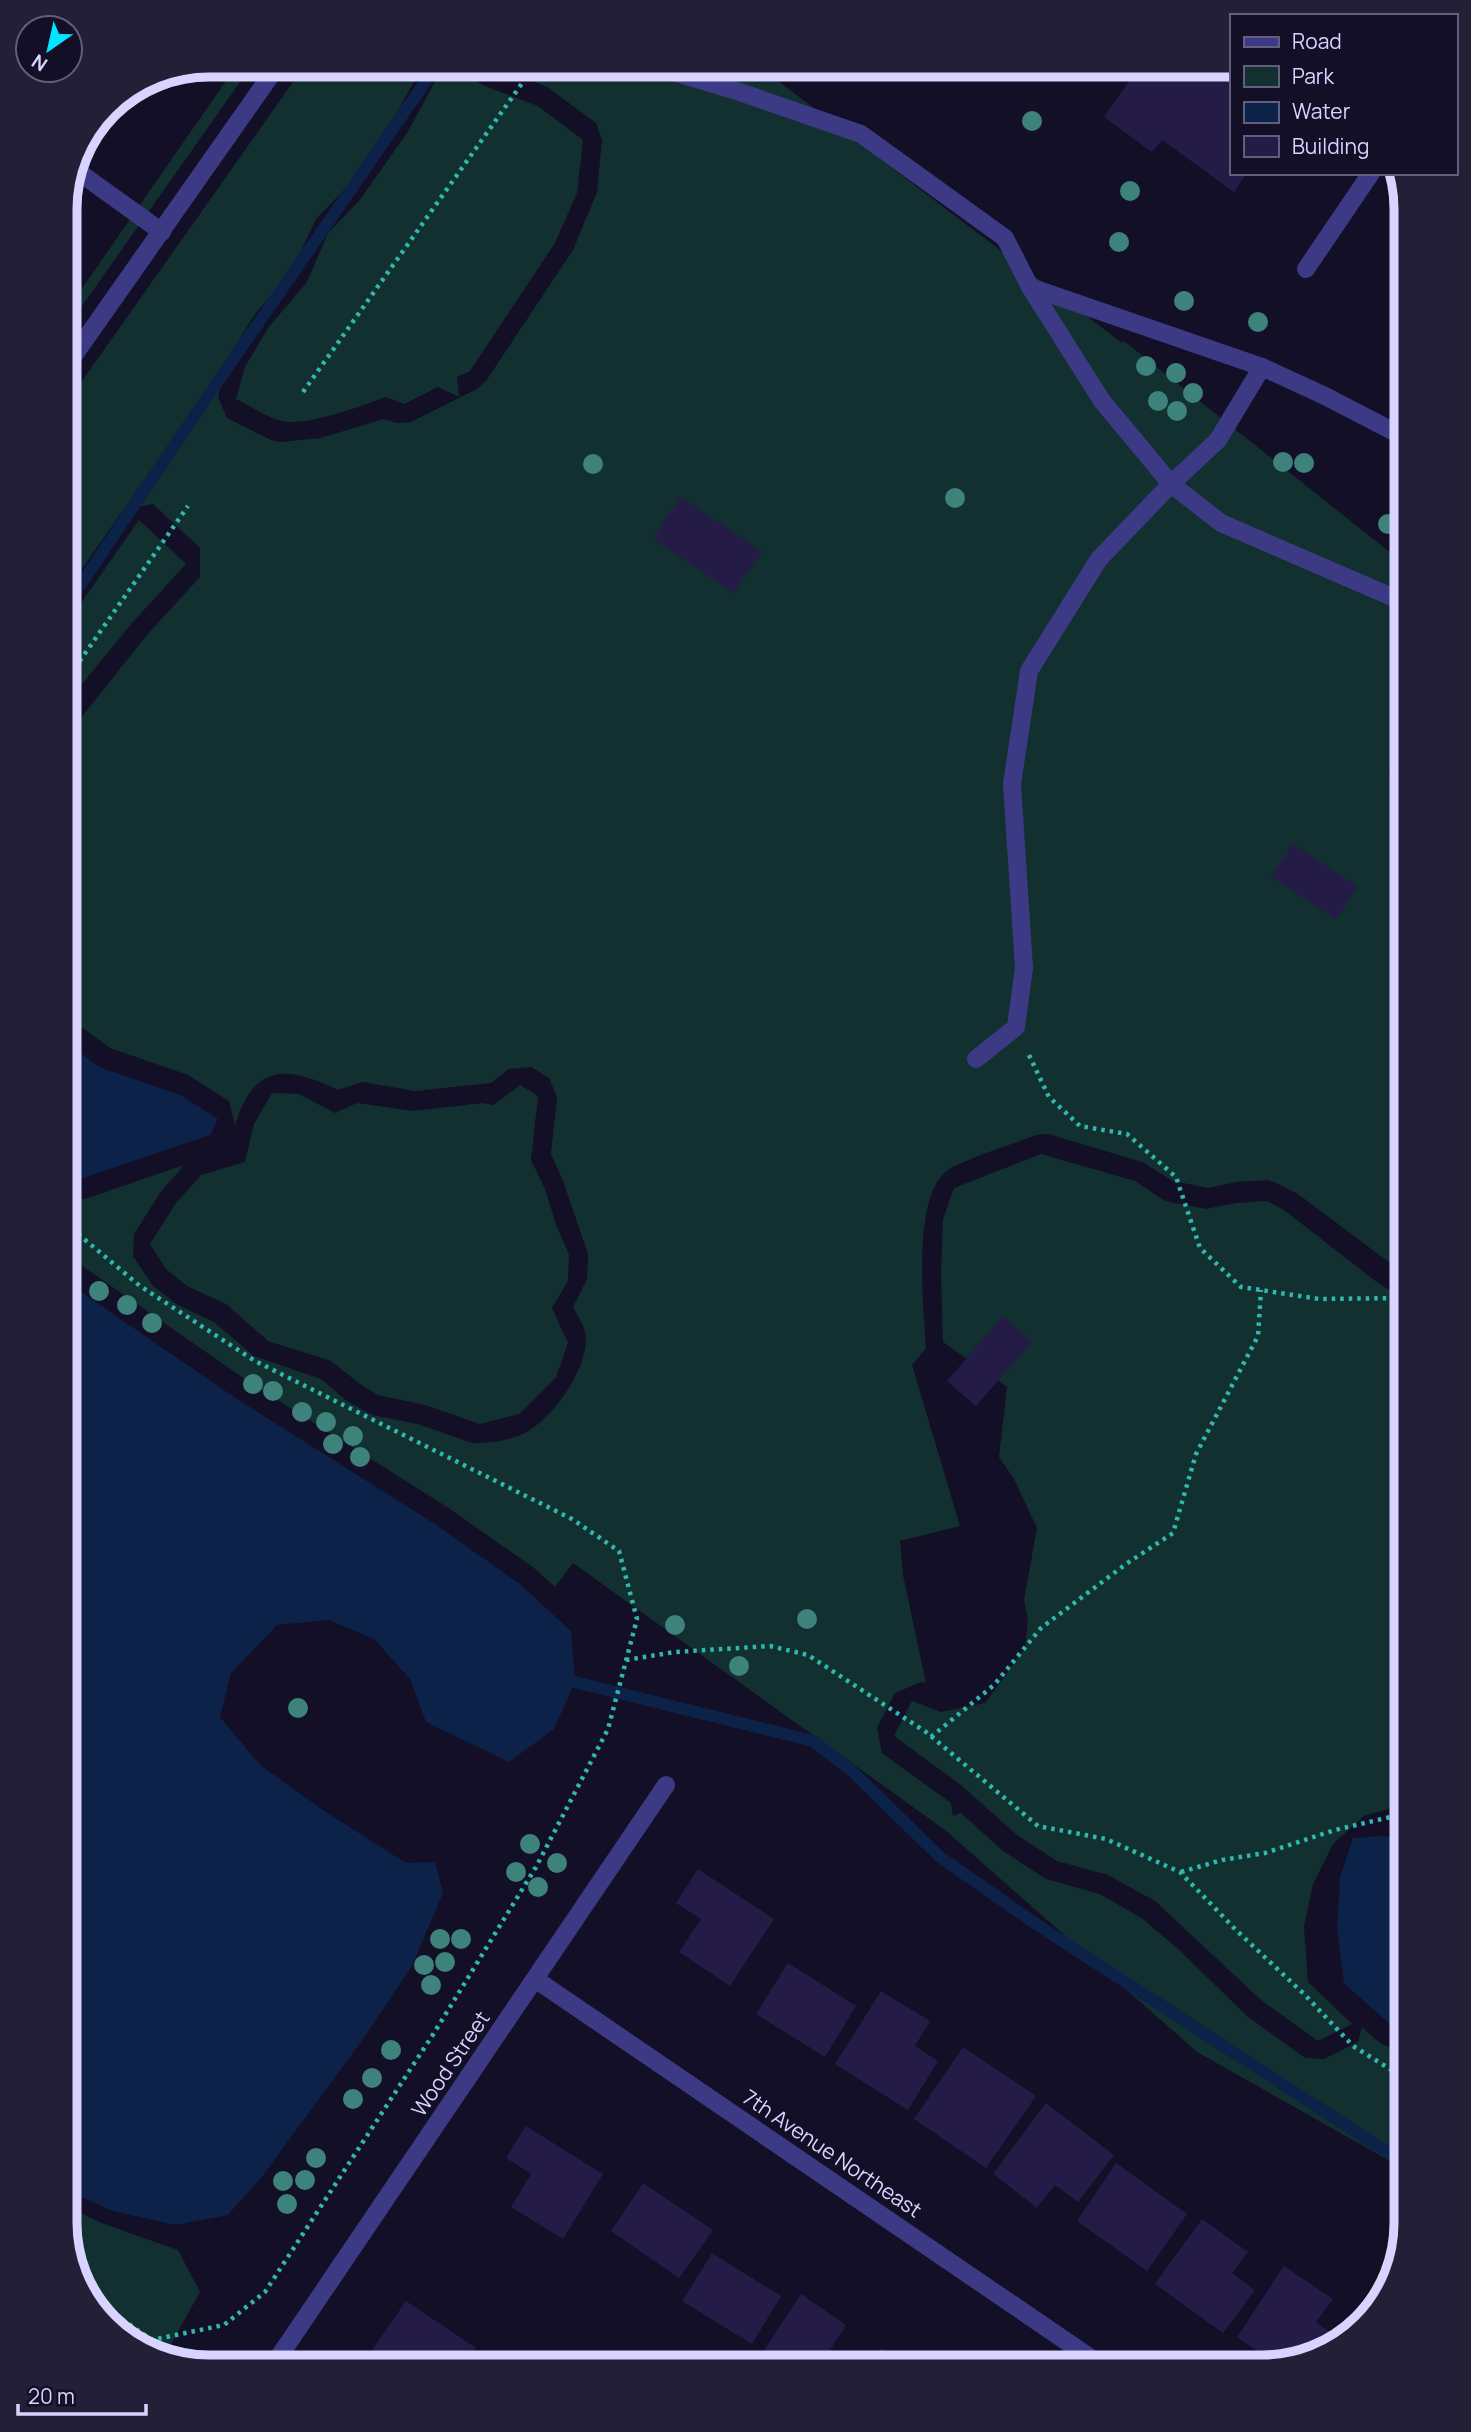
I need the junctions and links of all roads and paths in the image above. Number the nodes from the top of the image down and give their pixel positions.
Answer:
1 (270, 77) edge
2 (690, 77) edge
3 (523, 82) dead end
4 (82, 173) edge
5 (1370, 175) edge
6 (162, 232) junction
7 (1306, 269) dead end
8 (1030, 287) junction
9 (77, 351) edge
10 (1262, 367) junction
11 (303, 392) dead end
12 (1394, 432) edge
13 (1171, 484) junction
14 (188, 506) dead end
15 (1394, 598) edge
16 (77, 665) edge
17 (1016, 1027) junction
18 (976, 1059) dead end
19 (77, 1233) edge
20 (1261, 1290) junction
21 (1394, 1298) edge
22 (626, 1660) junction
23 (931, 1737) junction
24 (666, 1785) dead end
25 (1394, 1816) edge
26 (1180, 1872) junction
27 (535, 1979) junction
28 (1394, 2072) edge
29 (115, 2315) edge
30 (280, 2355) edge
31 (1086, 2355) edge

1 - 6 street
2 - 8 street
3 - 11 path
4 - 6 street
5 - 7 street
6 - 9 street
8 - 10 street
8 - 13 street
10 - 12 street
10 - 13 street
13 - 15 street
13 - 17 street
14 - 16 path
17 - 18 street
17 - 20 path
19 - 22 path
20 - 21 path
20 - 23 path
22 - 23 path
22 - 29 path
23 - 26 path
24 - 27 street, Wood Street
25 - 26 path
26 - 28 path
27 - 30 street, Wood Street
27 - 31 street, 7th Avenue Northeast

